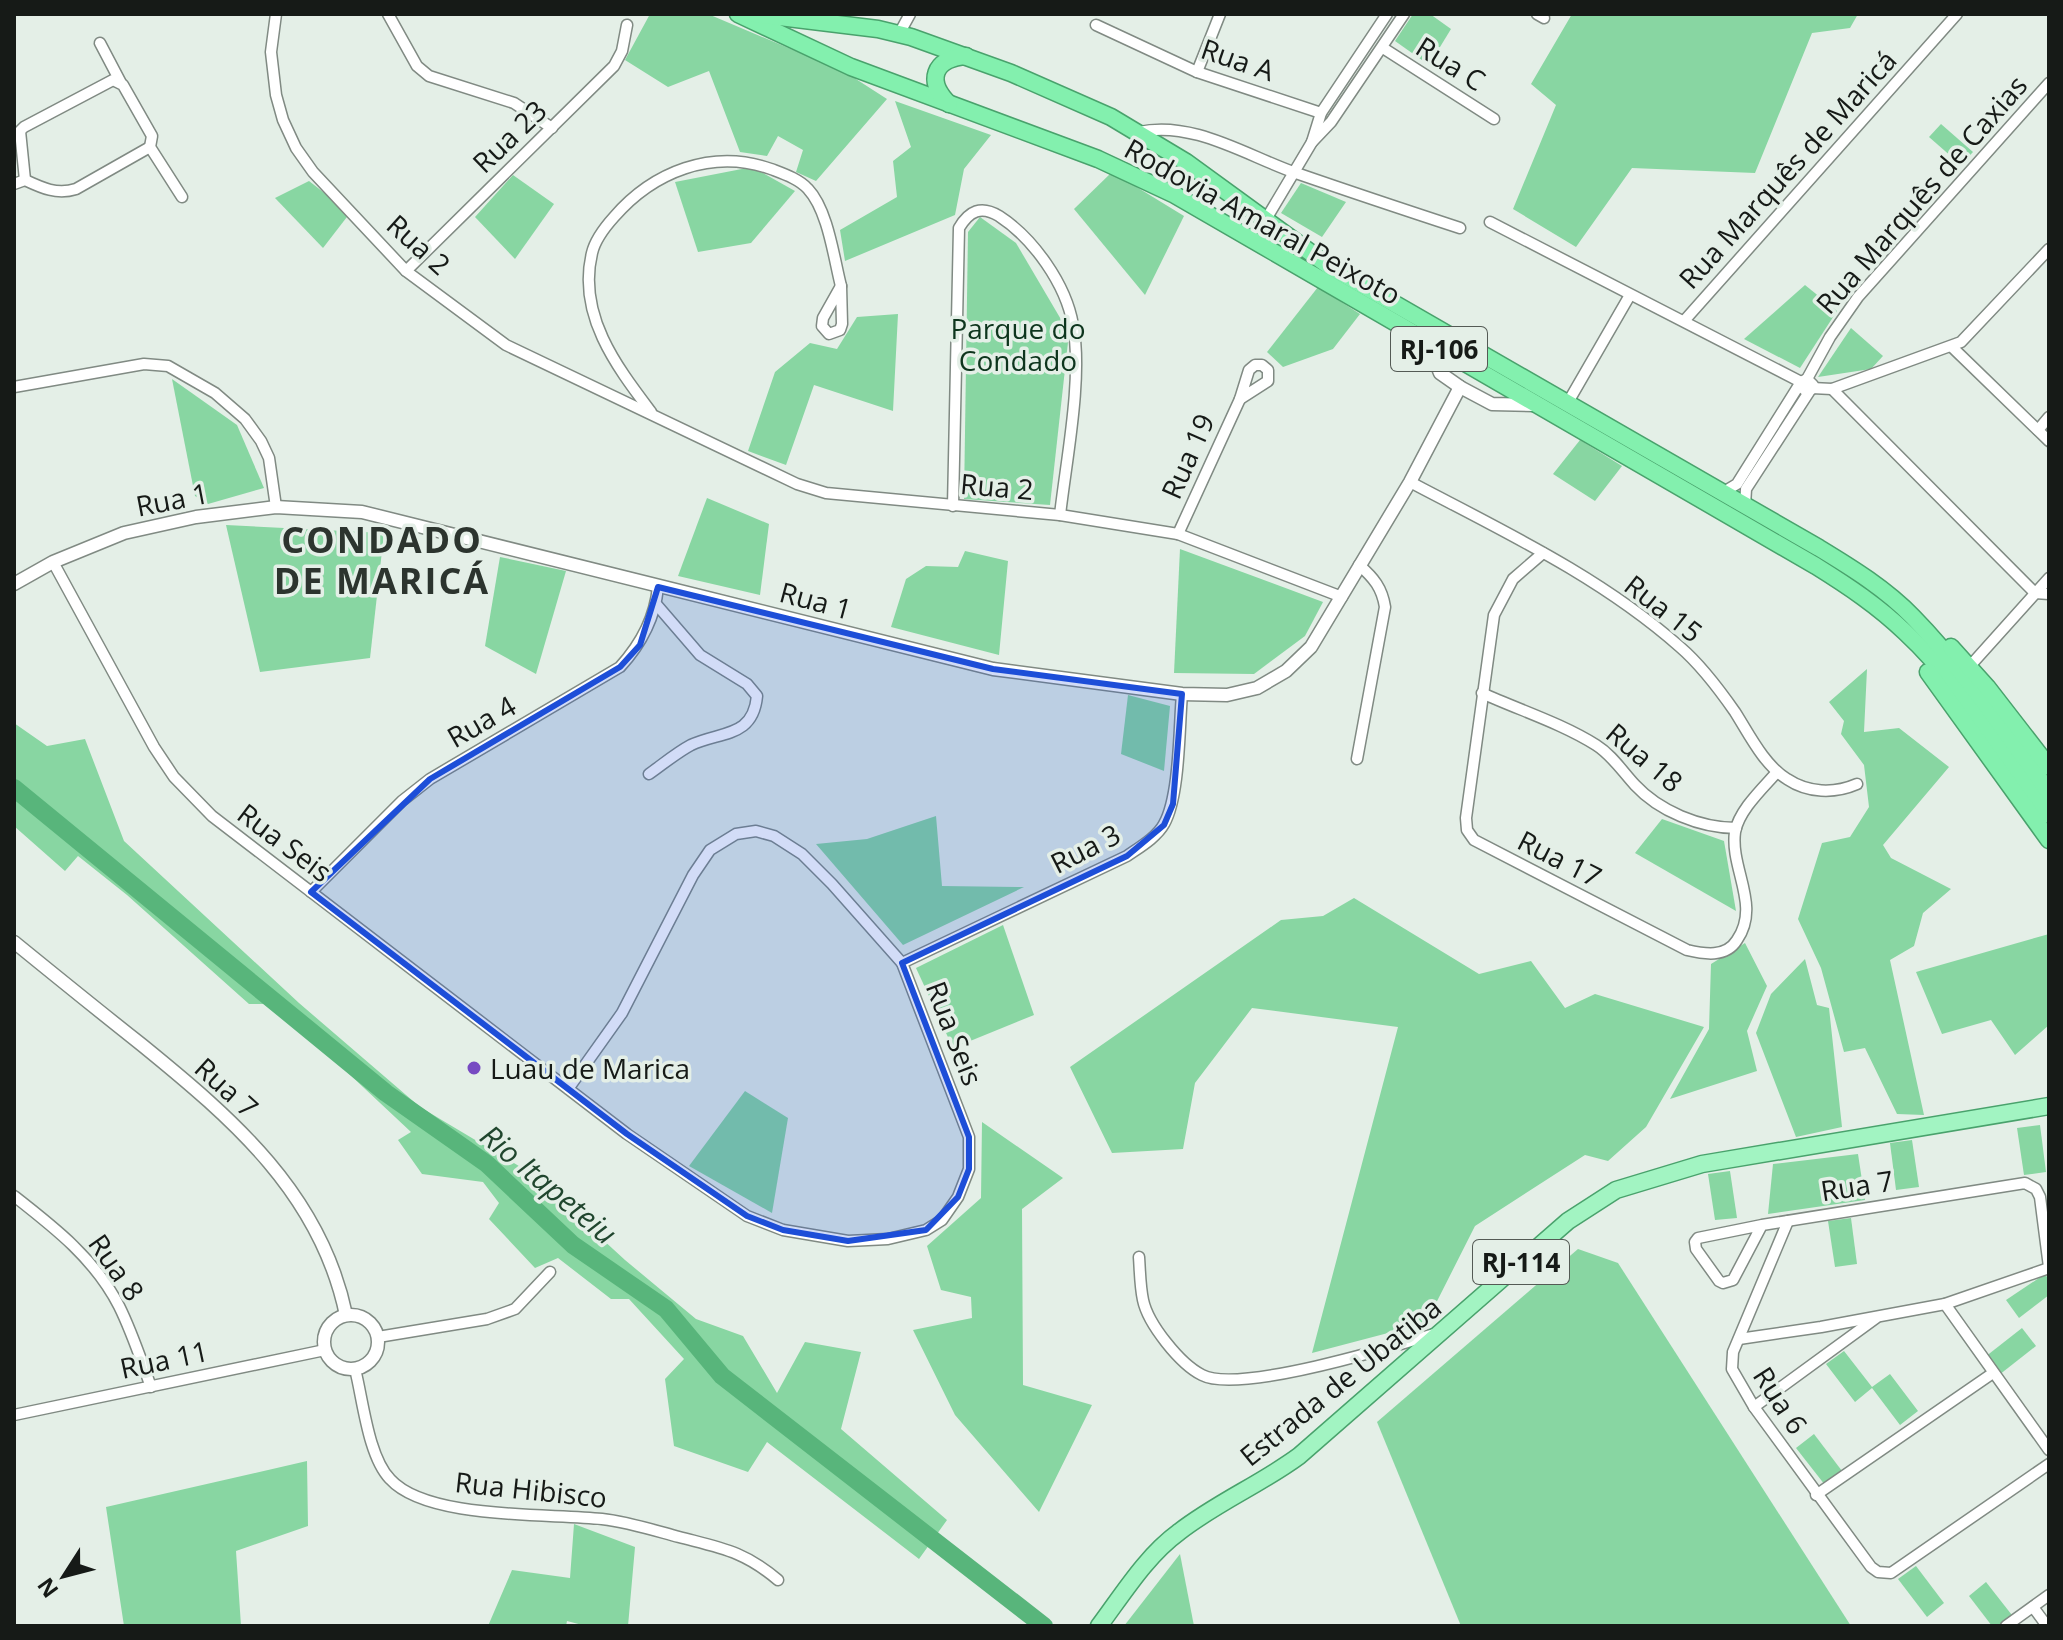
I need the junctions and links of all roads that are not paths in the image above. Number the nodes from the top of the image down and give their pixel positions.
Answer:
1 (276, 14) edge
2 (388, 14) edge
3 (738, 14) edge
4 (753, 14) edge
5 (910, 14) edge
6 (1220, 14) edge
7 (1373, 14) edge
8 (1387, 14) edge
9 (1404, 14) edge
10 (1957, 14) edge
11 (627, 25) dead end
12 (1096, 25) dead end
13 (1378, 27) junction
14 (899, 34) junction
15 (100, 43) dead end
16 (1383, 48) junction
17 (968, 56) junction
18 (1197, 72) junction
19 (121, 83) junction
20 (2049, 83) edge
21 (951, 105) junction
22 (1321, 113) junction
23 (1494, 119) dead end
24 (552, 128) junction
25 (1139, 132) junction
26 (1312, 142) junction
27 (150, 147) junction
28 (1296, 173) junction
29 (19, 182) edge
30 (182, 197) dead end
31 (1265, 221) junction
32 (1490, 222) dead end
33 (1460, 228) dead end
34 (2049, 249) edge
35 (406, 271) junction
36 (841, 286) dead end
37 (1630, 295) junction
38 (1684, 321) junction
39 (1428, 343) junction
40 (1952, 347) junction
41 (1806, 385) junction
42 (14, 387) edge
43 (1460, 387) junction
44 (1832, 389) junction
45 (1240, 399) dead end
46 (1567, 404) junction
47 (1536, 405) junction
48 (653, 414) junction
49 (2049, 417) edge
50 (2038, 430) junction
51 (2049, 441) edge
52 (1410, 482) junction
53 (1722, 493) junction
54 (953, 506) junction
55 (1745, 506) junction
56 (276, 507) junction
57 (1060, 515) junction
58 (1178, 534) junction
59 (1543, 553) junction
60 (53, 562) junction
61 (1359, 565) junction
62 (2049, 578) edge
63 (14, 584) edge
64 (658, 587) junction
65 (2035, 593) junction
66 (2049, 594) edge
67 (1342, 597) junction
68 (656, 604) junction
69 (1878, 608) junction
70 (1912, 616) junction
71 (1970, 666) junction
72 (1482, 693) junction
73 (1182, 694) junction
74 (1357, 759) dead end
75 (2049, 767) edge
76 (1777, 772) junction
77 (649, 774) dead end
78 (1857, 784) dead end
79 (2049, 792) edge
80 (2049, 815) edge
81 (1736, 828) junction
82 (2049, 840) edge
83 (311, 892) junction
84 (14, 942) edge
85 (902, 963) junction
86 (568, 1089) junction
87 (2049, 1106) edge
88 (14, 1196) edge
89 (1788, 1221) junction
90 (1762, 1225) junction
91 (1139, 1257) dead end
92 (2049, 1267) edge
93 (550, 1272) dead end
94 (1945, 1304) junction
95 (346, 1315) junction
96 (1878, 1317) junction
97 (1746, 1320) junction
98 (1821, 1327) junction
99 (1444, 1331) junction
100 (1760, 1335) junction
101 (378, 1337) junction
102 (1739, 1339) junction
103 (325, 1350) junction
104 (1830, 1351) junction
105 (355, 1369) junction
106 (1993, 1373) junction
107 (151, 1387) junction
108 (1754, 1407) junction
109 (14, 1415) edge
110 (2049, 1450) edge
111 (2049, 1464) edge
112 (1816, 1495) junction
113 (778, 1580) dead end
114 (2049, 1595) edge
115 (2033, 1607) junction
116 (1099, 1626) edge
117 (2006, 1626) edge
118 (2047, 1626) edge

1 - 35 street, Rua 2
2 - 24 street
3 - 21 highway, Rodovia Amaral Peixoto / RJ-106
4 - 14 highway, Rodovia Amaral Peixoto / RJ-106
5 - 14 street
6 - 18 street
7 - 13 street
8 - 13 street
9 - 16 street
10 - 38 street, Rua Marquês de Maricá
11 - 24 street, Rua 23
12 - 18 street, Rua A
13 - 22 street
14 - 17 highway, Rodovia Amaral Peixoto / RJ-106
15 - 19 street
16 - 23 street, Rua C
16 - 26 street
17 - 21 highway
17 - 25 highway, Rodovia Amaral Peixoto / RJ-106
18 - 22 street, Rua A
19 - 27 street
19 - 29 street
20 - 41 street, Rua Marquês de Caxias
21 - 39 highway, Rodovia Amaral Peixoto / RJ-106
22 - 26 street
24 - 35 street, Rua 23
25 - 28 street
25 - 31 highway, Rodovia Amaral Peixoto / RJ-106
26 - 28 street
27 - 29 street
27 - 30 street
28 - 31 street
28 - 33 street
31 - 46 highway, Rodovia Amaral Peixoto / RJ-106
32 - 37 street
34 - 40 street
35 - 48 street, Rua 2
36 - 48 street, Rua 2
37 - 38 street
37 - 46 street
38 - 41 street
39 - 43 street
39 - 47 highway, Rodovia Amaral Peixoto / RJ-106
40 - 44 street
40 - 50 street
41 - 44 street
41 - 53 street
41 - 55 street
42 - 56 street
43 - 47 street
43 - 52 street, Rua 1
44 - 65 street
45 - 58 street, Rua 19
46 - 53 highway, Rodovia Amaral Peixoto / RJ-106
47 - 69 highway, Rodovia Amaral Peixoto / RJ-106
48 - 54 street, Rua 2
49 - 50 street
50 - 51 street
52 - 59 street, Rua 15
52 - 61 street, Rua 1
53 - 55 highway, Rodovia Amaral Peixoto / RJ-106
54 - 57 street, Rua 2
54 - 57 street
55 - 70 highway, Rodovia Amaral Peixoto / RJ-106
56 - 60 street, Rua 1
56 - 64 street, Rua 1
57 - 58 street, Rua 2
58 - 67 street, Rua 2
59 - 72 street, Rua 17
59 - 76 street, Rua 15
60 - 63 street, Rua 1
60 - 83 street, Rua Seis
61 - 67 street, Rua 1
61 - 74 street
62 - 65 street
64 - 68 street, Rua 4
64 - 73 street, Rua 1
65 - 66 street
65 - 71 street
67 - 73 street, Rua 1
68 - 77 street
68 - 83 street, Rua 4
69 - 80 highway, Rodovia Amaral Peixoto / RJ-106
69 - 82 highway
70 - 71 highway
70 - 79 highway, Rodovia Amaral Peixoto / RJ-106
71 - 75 highway
72 - 81 street, Rua 18
72 - 81 street, Rua 17
73 - 85 street, Rua 3
76 - 78 street, Rua 15
76 - 81 street
83 - 86 street, Rua Seis
84 - 95 street, Rua 7
85 - 86 street, Rua Seis
85 - 86 street, Rua Seis
87 - 99 main road, Estrada de Ubatiba / RJ-114
88 - 107 street, Rua 8
89 - 90 street, Rua 7
89 - 92 street, Rua 7
89 - 97 street, Rua 6
90 - 90 street, Rua 7
91 - 99 street
92 - 94 street
93 - 101 street
94 - 96 street
94 - 106 street
95 - 101 street
95 - 103 street
96 - 98 street
96 - 104 street
97 - 100 street
97 - 102 street, Rua 6
98 - 100 street
98 - 104 street
99 - 116 main road, Estrada de Ubatiba / RJ-114
100 - 102 street
101 - 105 street
102 - 108 street, Rua 6
103 - 105 street
103 - 107 street, Rua 11
104 - 108 street
105 - 113 street, Rua Hibisco
106 - 110 street
106 - 112 street
107 - 109 street, Rua 11
108 - 112 street, Rua 6
111 - 112 street, Rua 6
114 - 115 street
115 - 117 street
115 - 118 street

